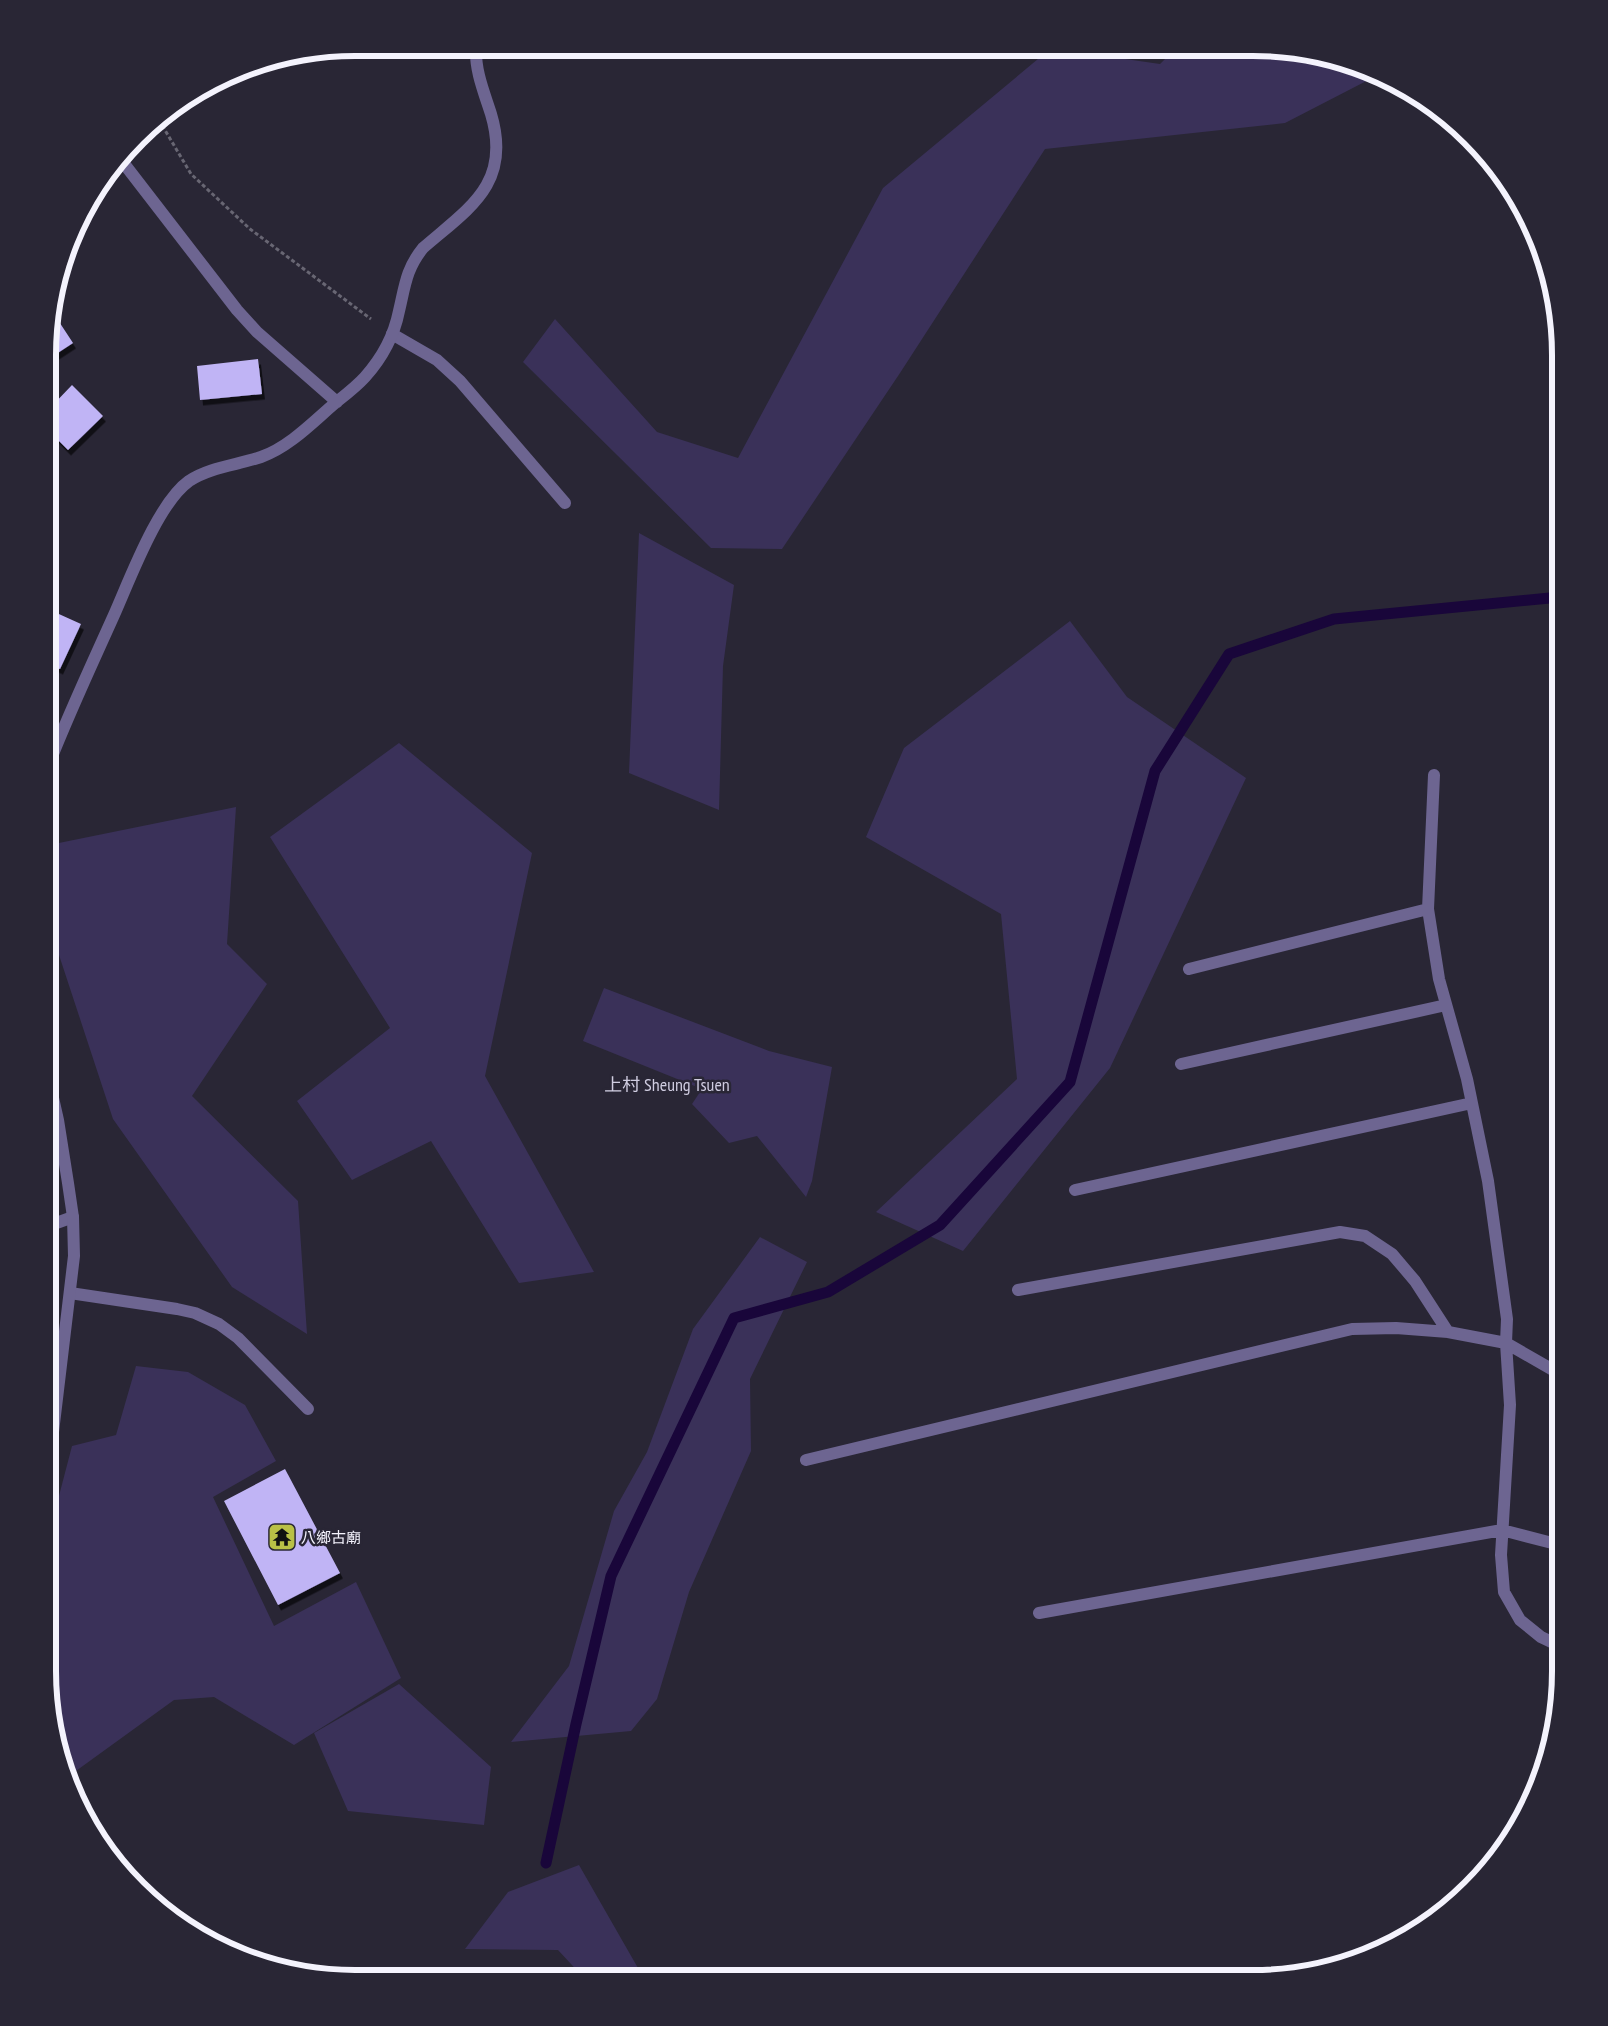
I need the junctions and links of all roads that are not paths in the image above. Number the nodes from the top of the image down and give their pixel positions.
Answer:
1 (476, 56) edge
2 (125, 165) edge
3 (392, 334) junction
4 (337, 402) junction
5 (565, 503) dead end
6 (56, 748) edge
7 (1434, 775) dead end
8 (1428, 909) junction
9 (1190, 968) dead end
10 (1446, 1005) junction
11 (1181, 1064) dead end
12 (1472, 1103) junction
13 (56, 1111) edge
14 (1075, 1190) dead end
15 (72, 1217) junction
16 (56, 1223) edge
17 (1018, 1290) dead end
18 (70, 1293) junction
19 (1448, 1332) junction
20 (1506, 1343) junction
21 (1552, 1369) edge
22 (56, 1407) edge
23 (308, 1409) dead end
24 (806, 1460) dead end
25 (1502, 1530) junction
26 (1552, 1543) edge
27 (1039, 1612) dead end
28 (1552, 1642) edge

1 - 3 street
2 - 4 street
3 - 4 street
3 - 5 street
4 - 6 street
7 - 8 street
8 - 9 street
8 - 10 street
10 - 11 street
10 - 12 street
12 - 14 street
12 - 20 street
13 - 15 street
15 - 16 street
15 - 18 street
17 - 19 street
18 - 22 street
18 - 23 street
19 - 20 street
19 - 24 street
20 - 21 street
20 - 25 street
25 - 26 street
25 - 27 street
25 - 28 street

